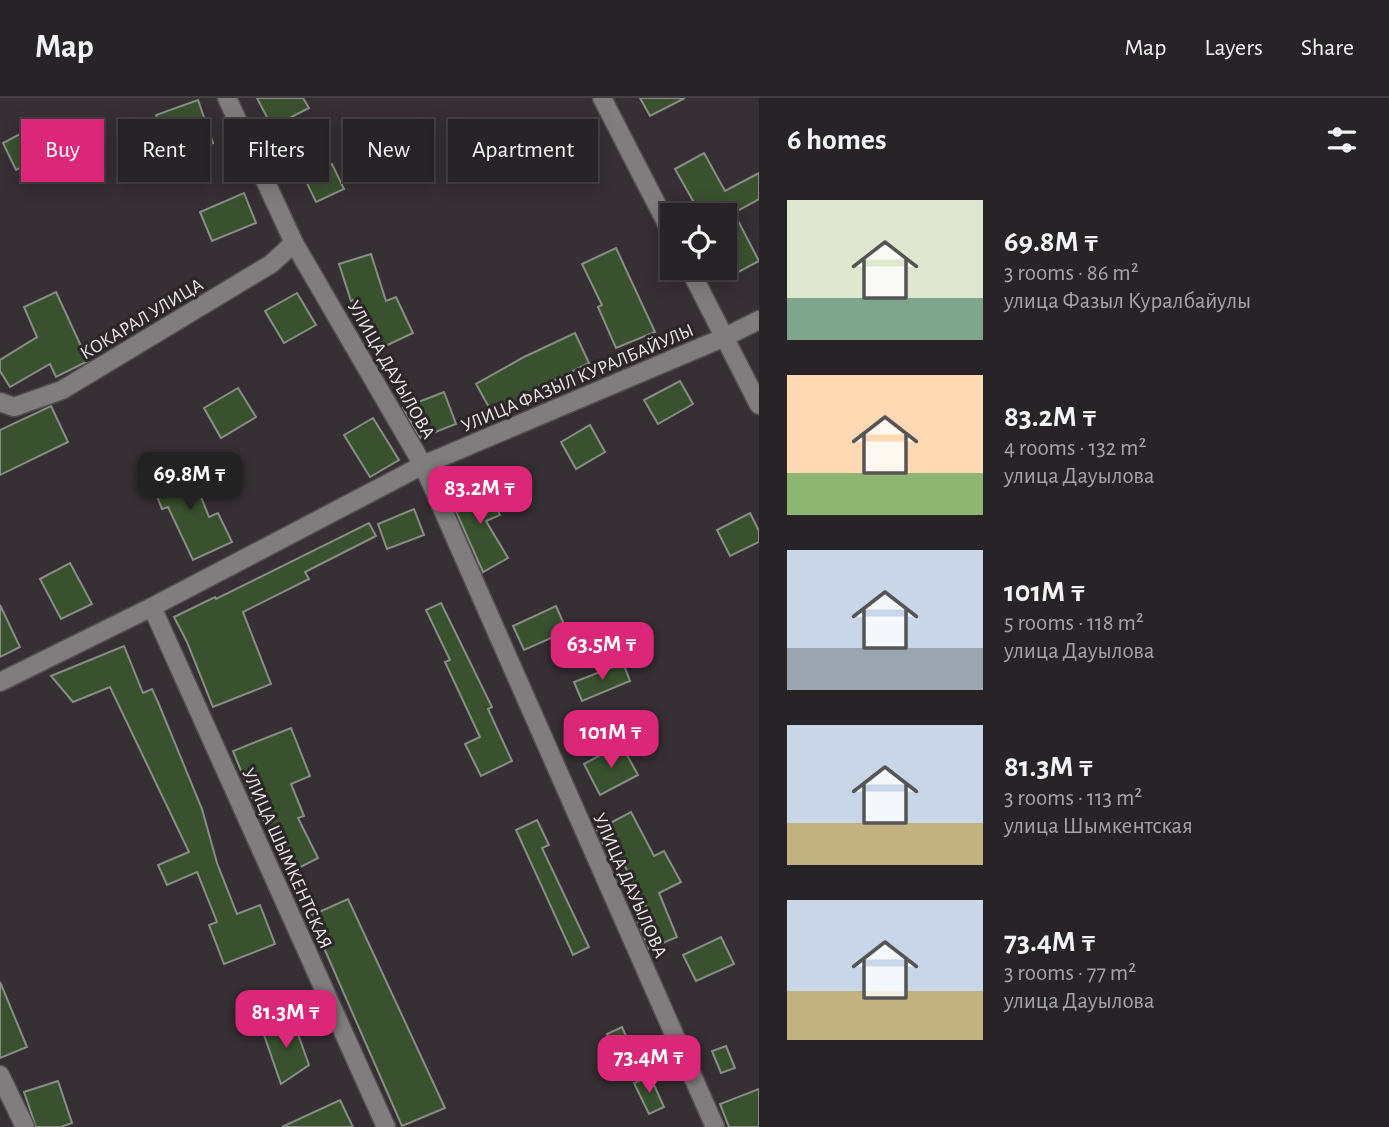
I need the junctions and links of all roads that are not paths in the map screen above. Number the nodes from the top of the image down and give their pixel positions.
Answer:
1 (227, 98) edge
2 (602, 98) edge
3 (660, 211) edge
4 (294, 243) junction
5 (696, 280) edge
6 (759, 320) edge
7 (725, 337) junction
8 (0, 402) edge
9 (759, 405) edge
10 (423, 465) junction
11 (152, 607) junction
12 (0, 682) edge
13 (0, 1075) edge
14 (25, 1127) edge
15 (386, 1127) edge
16 (715, 1127) edge

1 - 4 street, УЛИЦА ДАУЫЛОВА
2 - 3 street
4 - 8 street, КОКАРАЛ УЛИЦА
4 - 10 street, УЛИЦА ДАУЫЛОВА
5 - 7 street
6 - 7 street, УЛИЦА ФАЗЫЛ КУРАЛБАЙУЛЫ
7 - 9 street
7 - 10 street, УЛИЦА ФАЗЫЛ КУРАЛБАЙУЛЫ
10 - 11 street, УЛИЦА ФАЗЫЛ КУРАЛБАЙУЛЫ
10 - 16 street, УЛИЦА ДАУЫЛОВА
11 - 12 street, УЛИЦА ФАЗЫЛ КУРАЛБАЙУЛЫ
11 - 15 street, УЛИЦА ШЫМКЕНТСКАЯ
13 - 14 street

